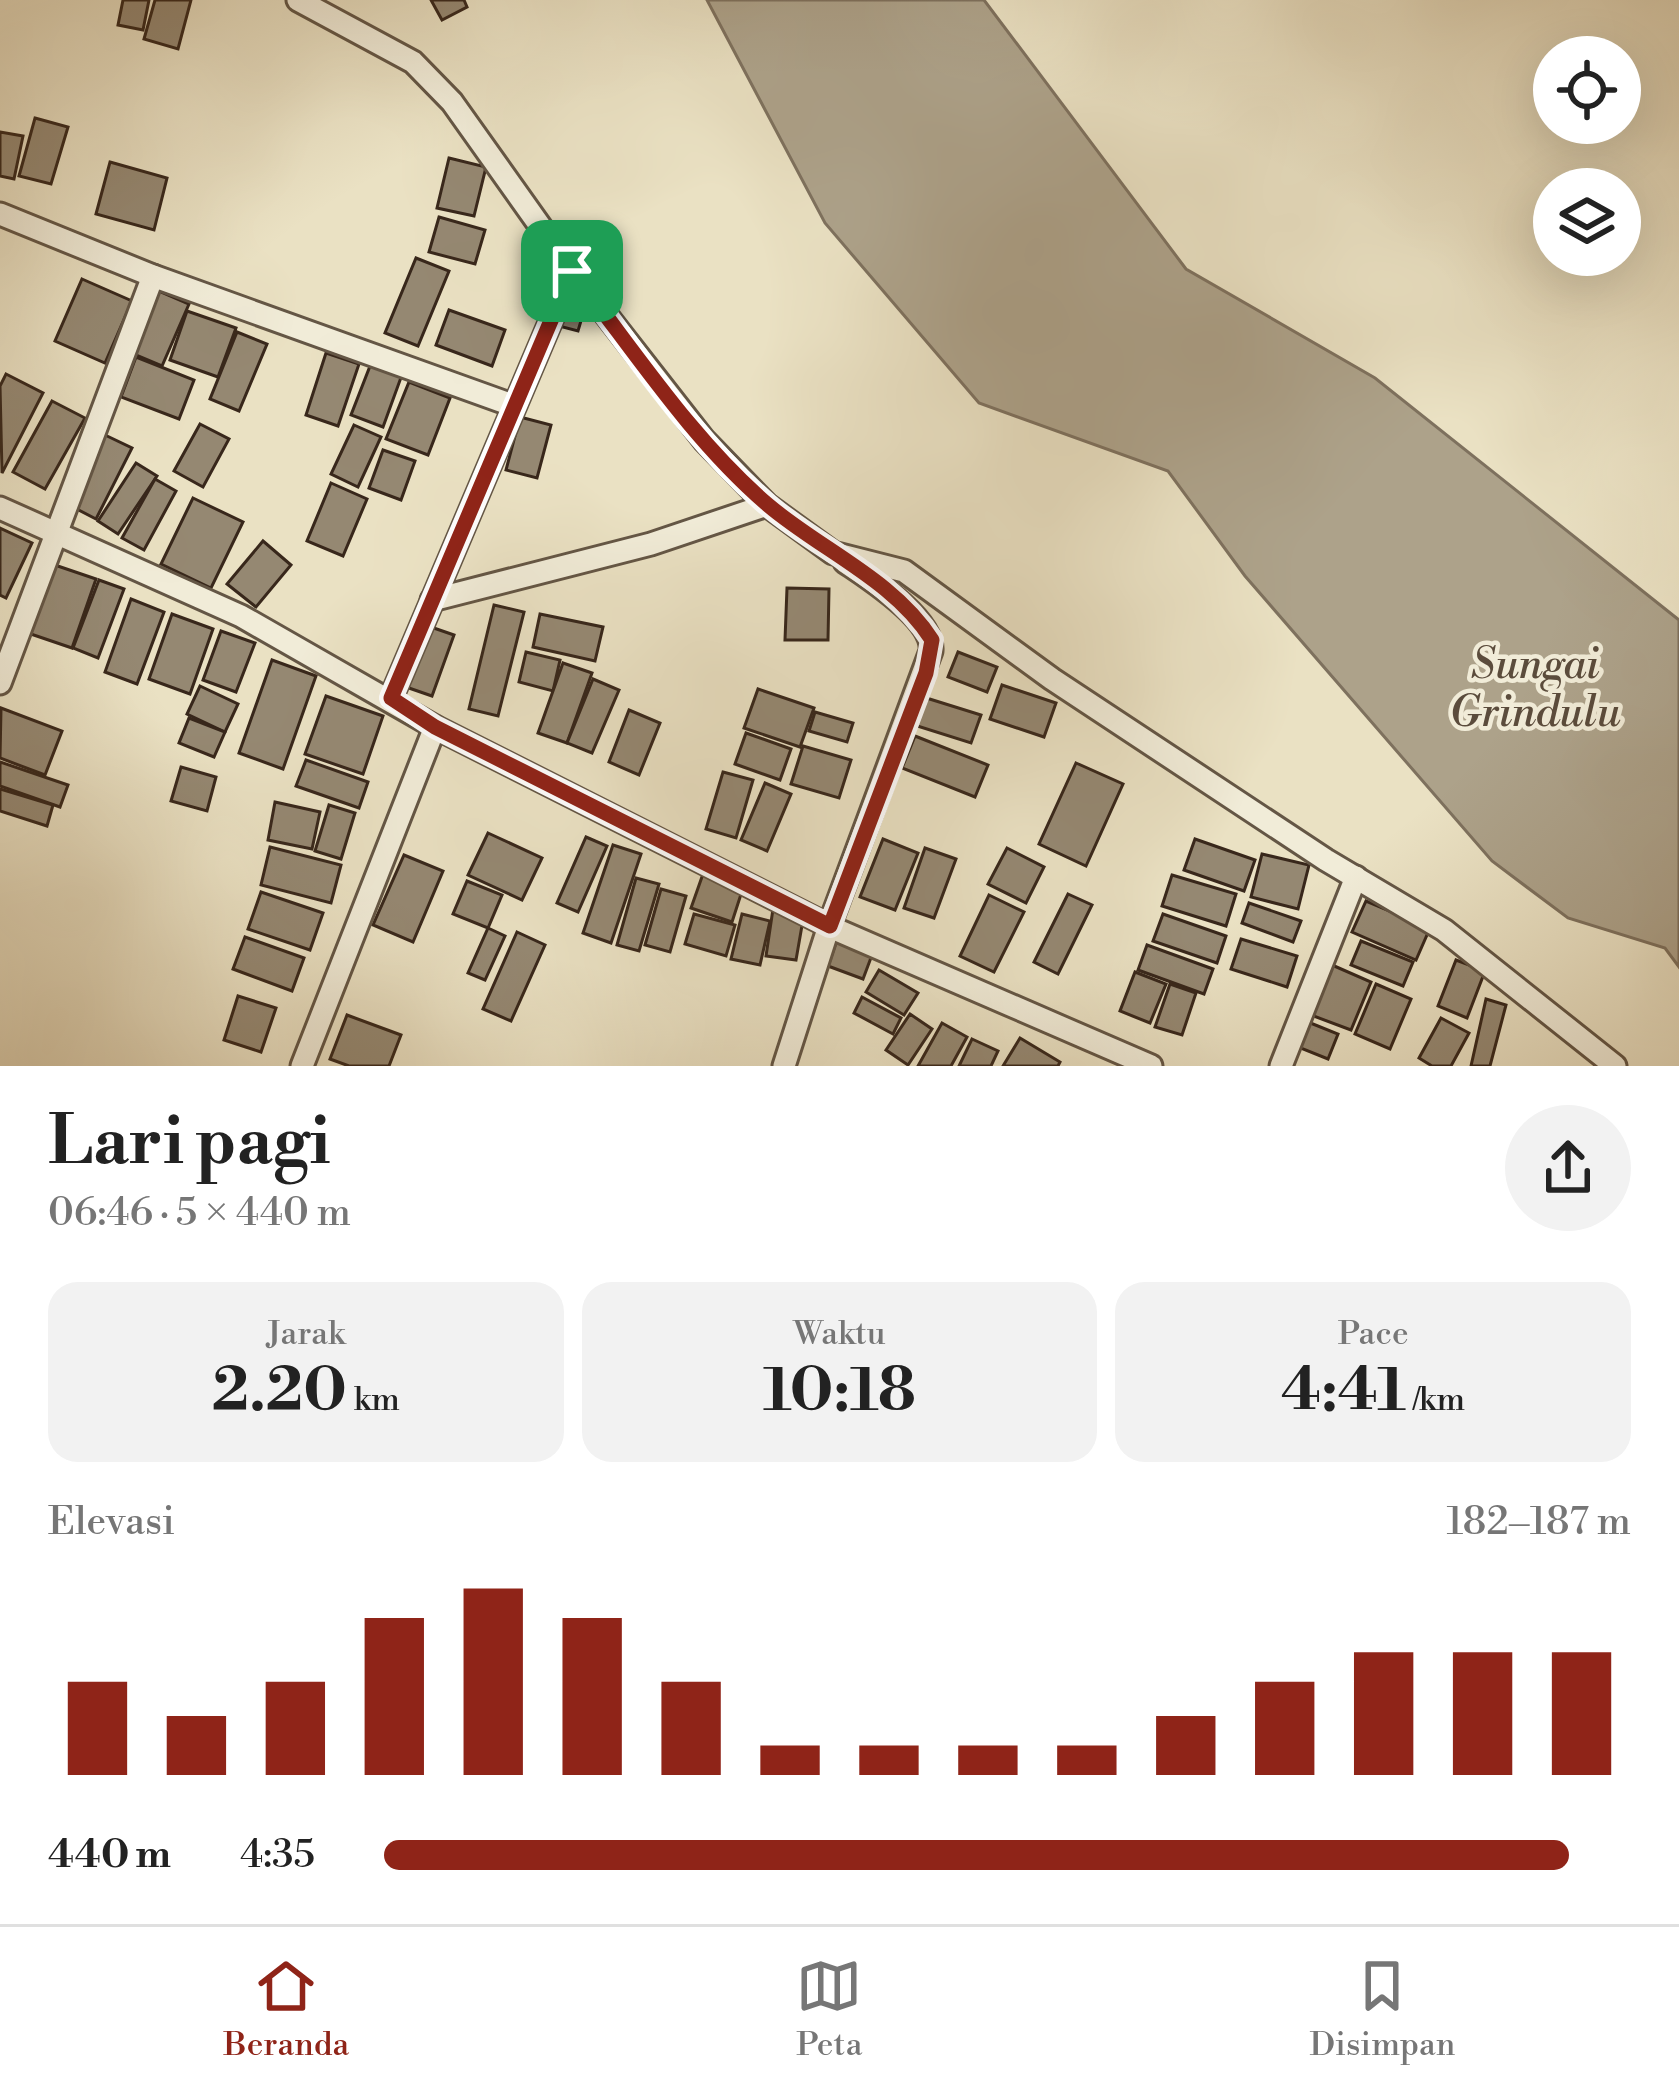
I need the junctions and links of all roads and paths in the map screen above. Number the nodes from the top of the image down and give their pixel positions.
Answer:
1 (298, 0) edge
2 (0, 214) edge
3 (572, 271) junction
4 (153, 276) junction
5 (512, 405) junction
6 (767, 505) junction
7 (0, 508) edge
8 (53, 532) junction
9 (833, 554) junction
10 (432, 600) junction
11 (0, 683) edge
12 (391, 698) junction
13 (435, 727) junction
14 (1355, 878) junction
15 (830, 926) junction
16 (302, 1066) edge
17 (784, 1066) edge
18 (1151, 1066) edge
19 (1281, 1066) edge
20 (1616, 1066) edge

1 - 3 street
2 - 4 street
3 - 5 street
3 - 6 street
4 - 5 street
4 - 8 street
5 - 10 street
6 - 9 street
6 - 10 street
7 - 8 street
8 - 11 street
8 - 12 street
9 - 14 street
9 - 15 street
10 - 12 street
12 - 13 street
13 - 15 street
13 - 16 street
14 - 19 street
14 - 20 street
15 - 17 street
15 - 18 street

